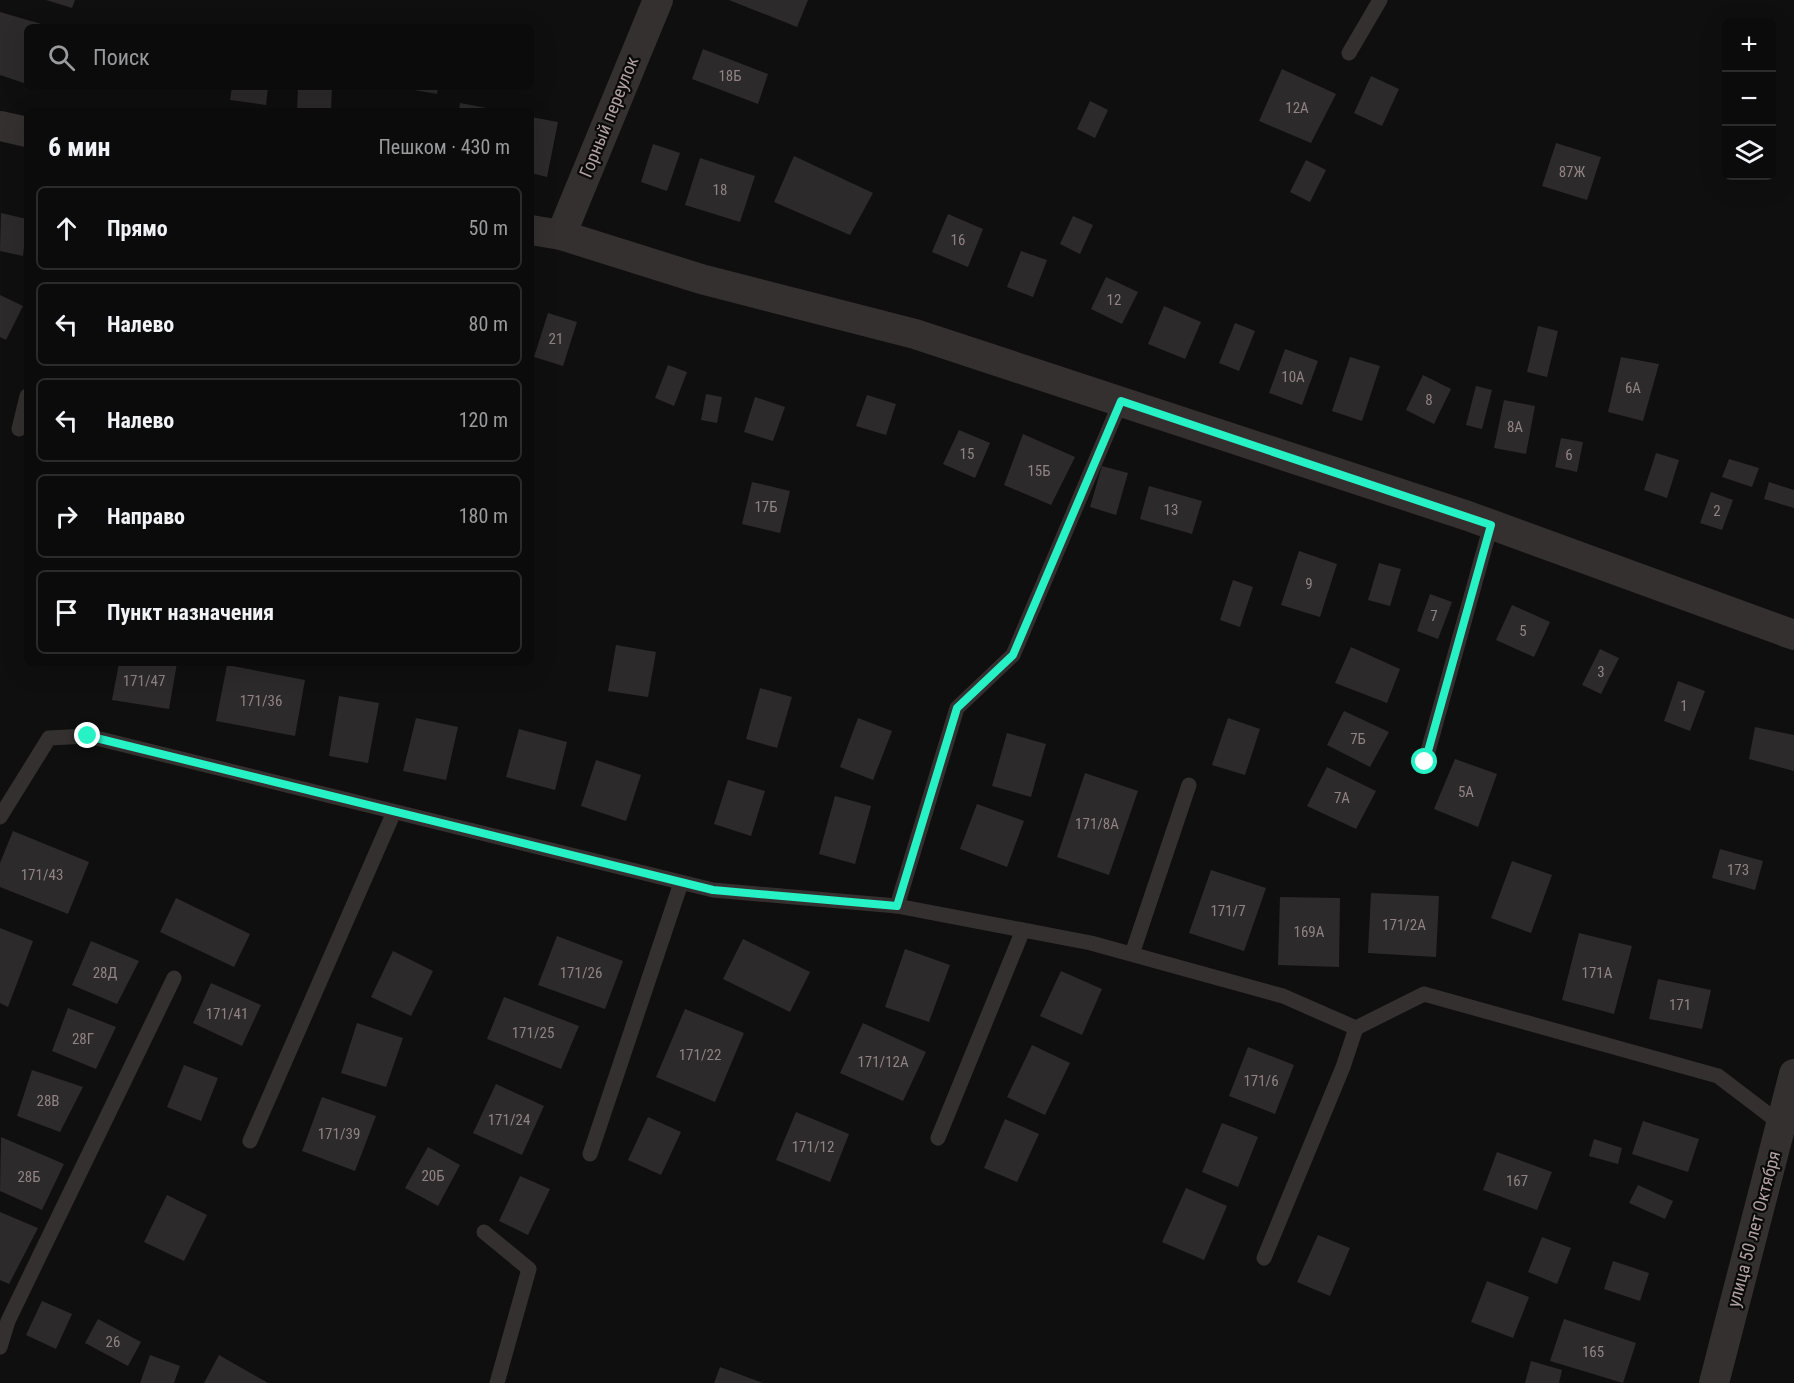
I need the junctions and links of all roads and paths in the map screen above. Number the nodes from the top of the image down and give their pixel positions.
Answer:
1 (658, 0) edge
2 (1380, 0) edge
3 (1349, 53) dead end
4 (0, 126) edge
5 (24, 131) edge
6 (534, 230) edge
7 (561, 235) junction
8 (1121, 401) junction
9 (24, 408) edge
10 (19, 429) dead end
11 (1491, 525) junction
12 (1794, 634) edge
13 (1425, 762) dead end
14 (1189, 785) dead end
15 (394, 812) junction
16 (0, 817) edge
17 (681, 883) junction
18 (897, 906) junction
19 (1023, 930) junction
20 (1132, 954) junction
21 (174, 978) dead end
22 (1356, 1028) junction
23 (1794, 1074) edge
24 (1788, 1127) edge
25 (938, 1138) dead end
26 (250, 1141) dead end
27 (590, 1154) dead end
28 (484, 1232) dead end
29 (1264, 1258) dead end
30 (0, 1347) edge
31 (497, 1383) edge
32 (1714, 1383) edge

1 - 7 street, Горный переулок
2 - 3 lane
4 - 5 street
6 - 7 street
7 - 8 street
8 - 11 street
8 - 18 lane
9 - 10 lane
11 - 12 street
11 - 13 lane
14 - 20 lane
15 - 16 lane
15 - 17 lane
15 - 26 lane
17 - 18 lane
17 - 27 lane
18 - 19 lane
19 - 20 lane
19 - 25 lane
20 - 22 lane
21 - 30 lane
22 - 24 lane
22 - 29 lane
23 - 24 street, улица 50 лет Октября
24 - 32 street, улица 50 лет Октября
28 - 31 lane

